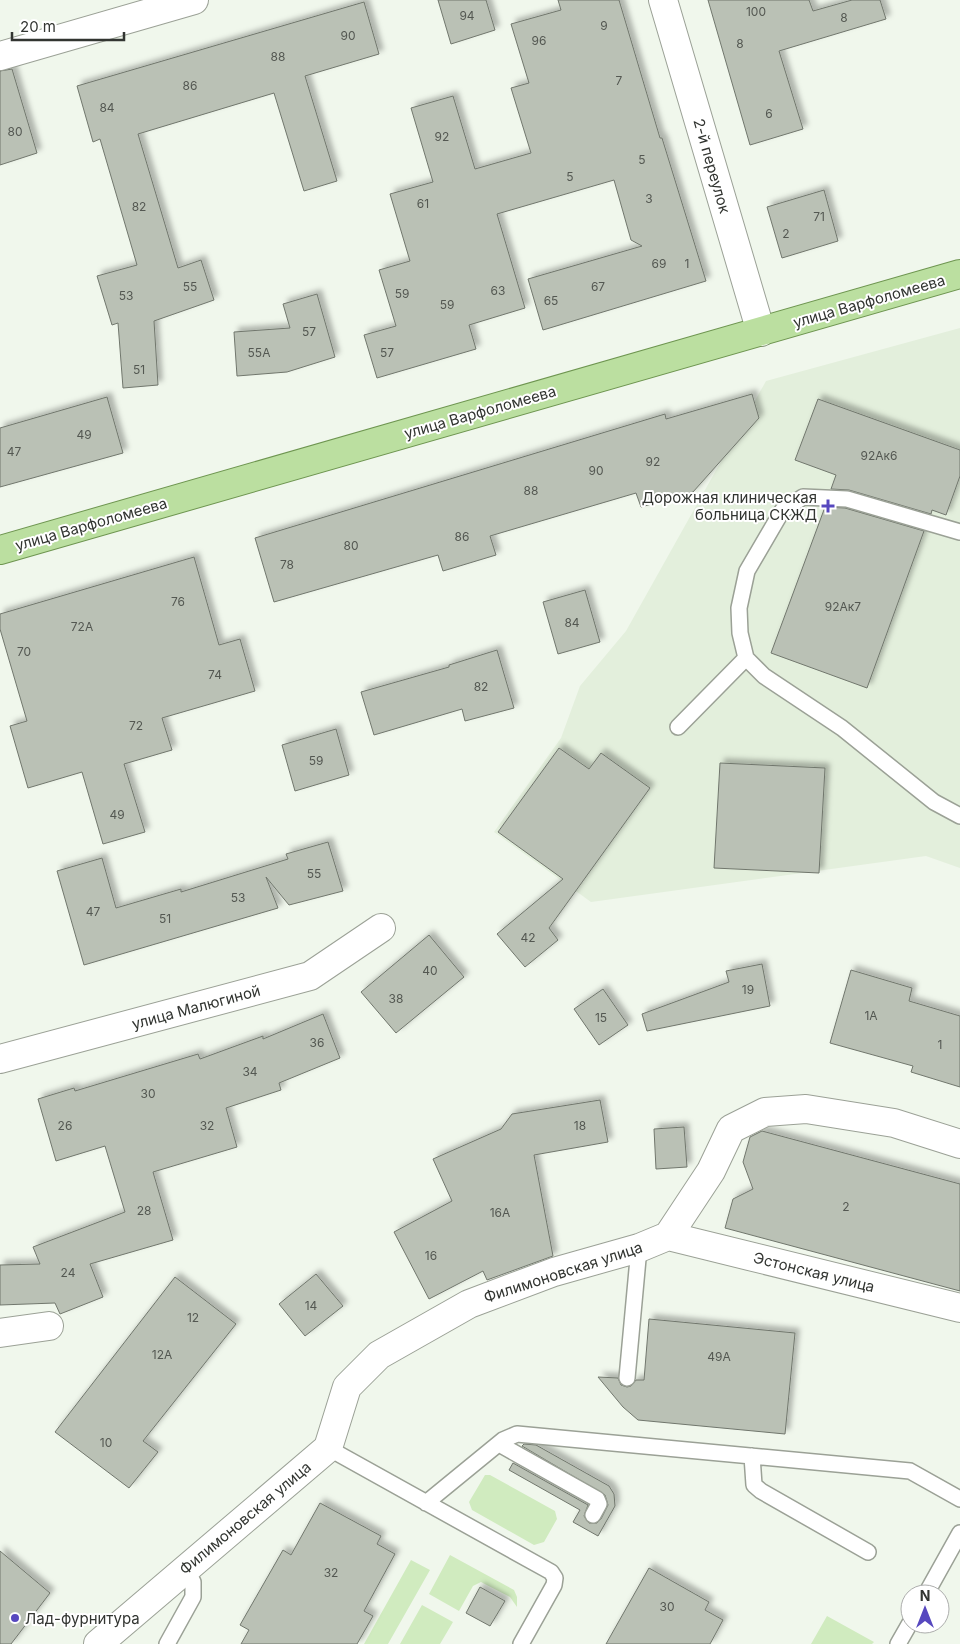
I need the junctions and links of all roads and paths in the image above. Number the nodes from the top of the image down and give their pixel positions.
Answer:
1 (194, 0) edge
2 (663, 0) edge
3 (0, 56) edge
4 (960, 274) edge
5 (761, 332) junction
6 (960, 532) edge
7 (0, 550) edge
8 (746, 658) junction
9 (678, 727) dead end
10 (960, 816) edge
11 (381, 928) dead end
12 (0, 1059) edge
13 (960, 1144) edge
14 (668, 1236) junction
15 (639, 1248) junction
16 (960, 1308) edge
17 (49, 1326) dead end
18 (0, 1333) edge
19 (627, 1378) dead end
20 (499, 1444) junction
21 (328, 1448) junction
22 (752, 1456) junction
23 (960, 1499) edge
24 (426, 1503) junction
25 (593, 1515) dead end
26 (960, 1533) edge
27 (868, 1552) dead end
28 (185, 1568) junction
29 (932, 1584) edge
30 (98, 1644) edge
31 (167, 1644) edge
32 (521, 1644) edge

1 - 3 street
2 - 5 street, 2-й переулок
4 - 5 main road, улица Варфоломеева
5 - 7 main road, улица Варфоломеева
6 - 8 lane
8 - 9 lane
8 - 10 lane
11 - 12 street, улица Малюгиной
13 - 14 street
14 - 15 street, Филимоновская улица
14 - 16 street, Эстонская улица
15 - 19 lane
15 - 21 street, Филимоновская улица
17 - 18 street
20 - 22 lane
20 - 24 lane
20 - 25 lane
21 - 24 lane
21 - 28 street, Филимоновская улица
22 - 23 lane
22 - 27 lane
24 - 32 lane
26 - 29 lane
28 - 30 street, Филимоновская улица
28 - 31 lane

